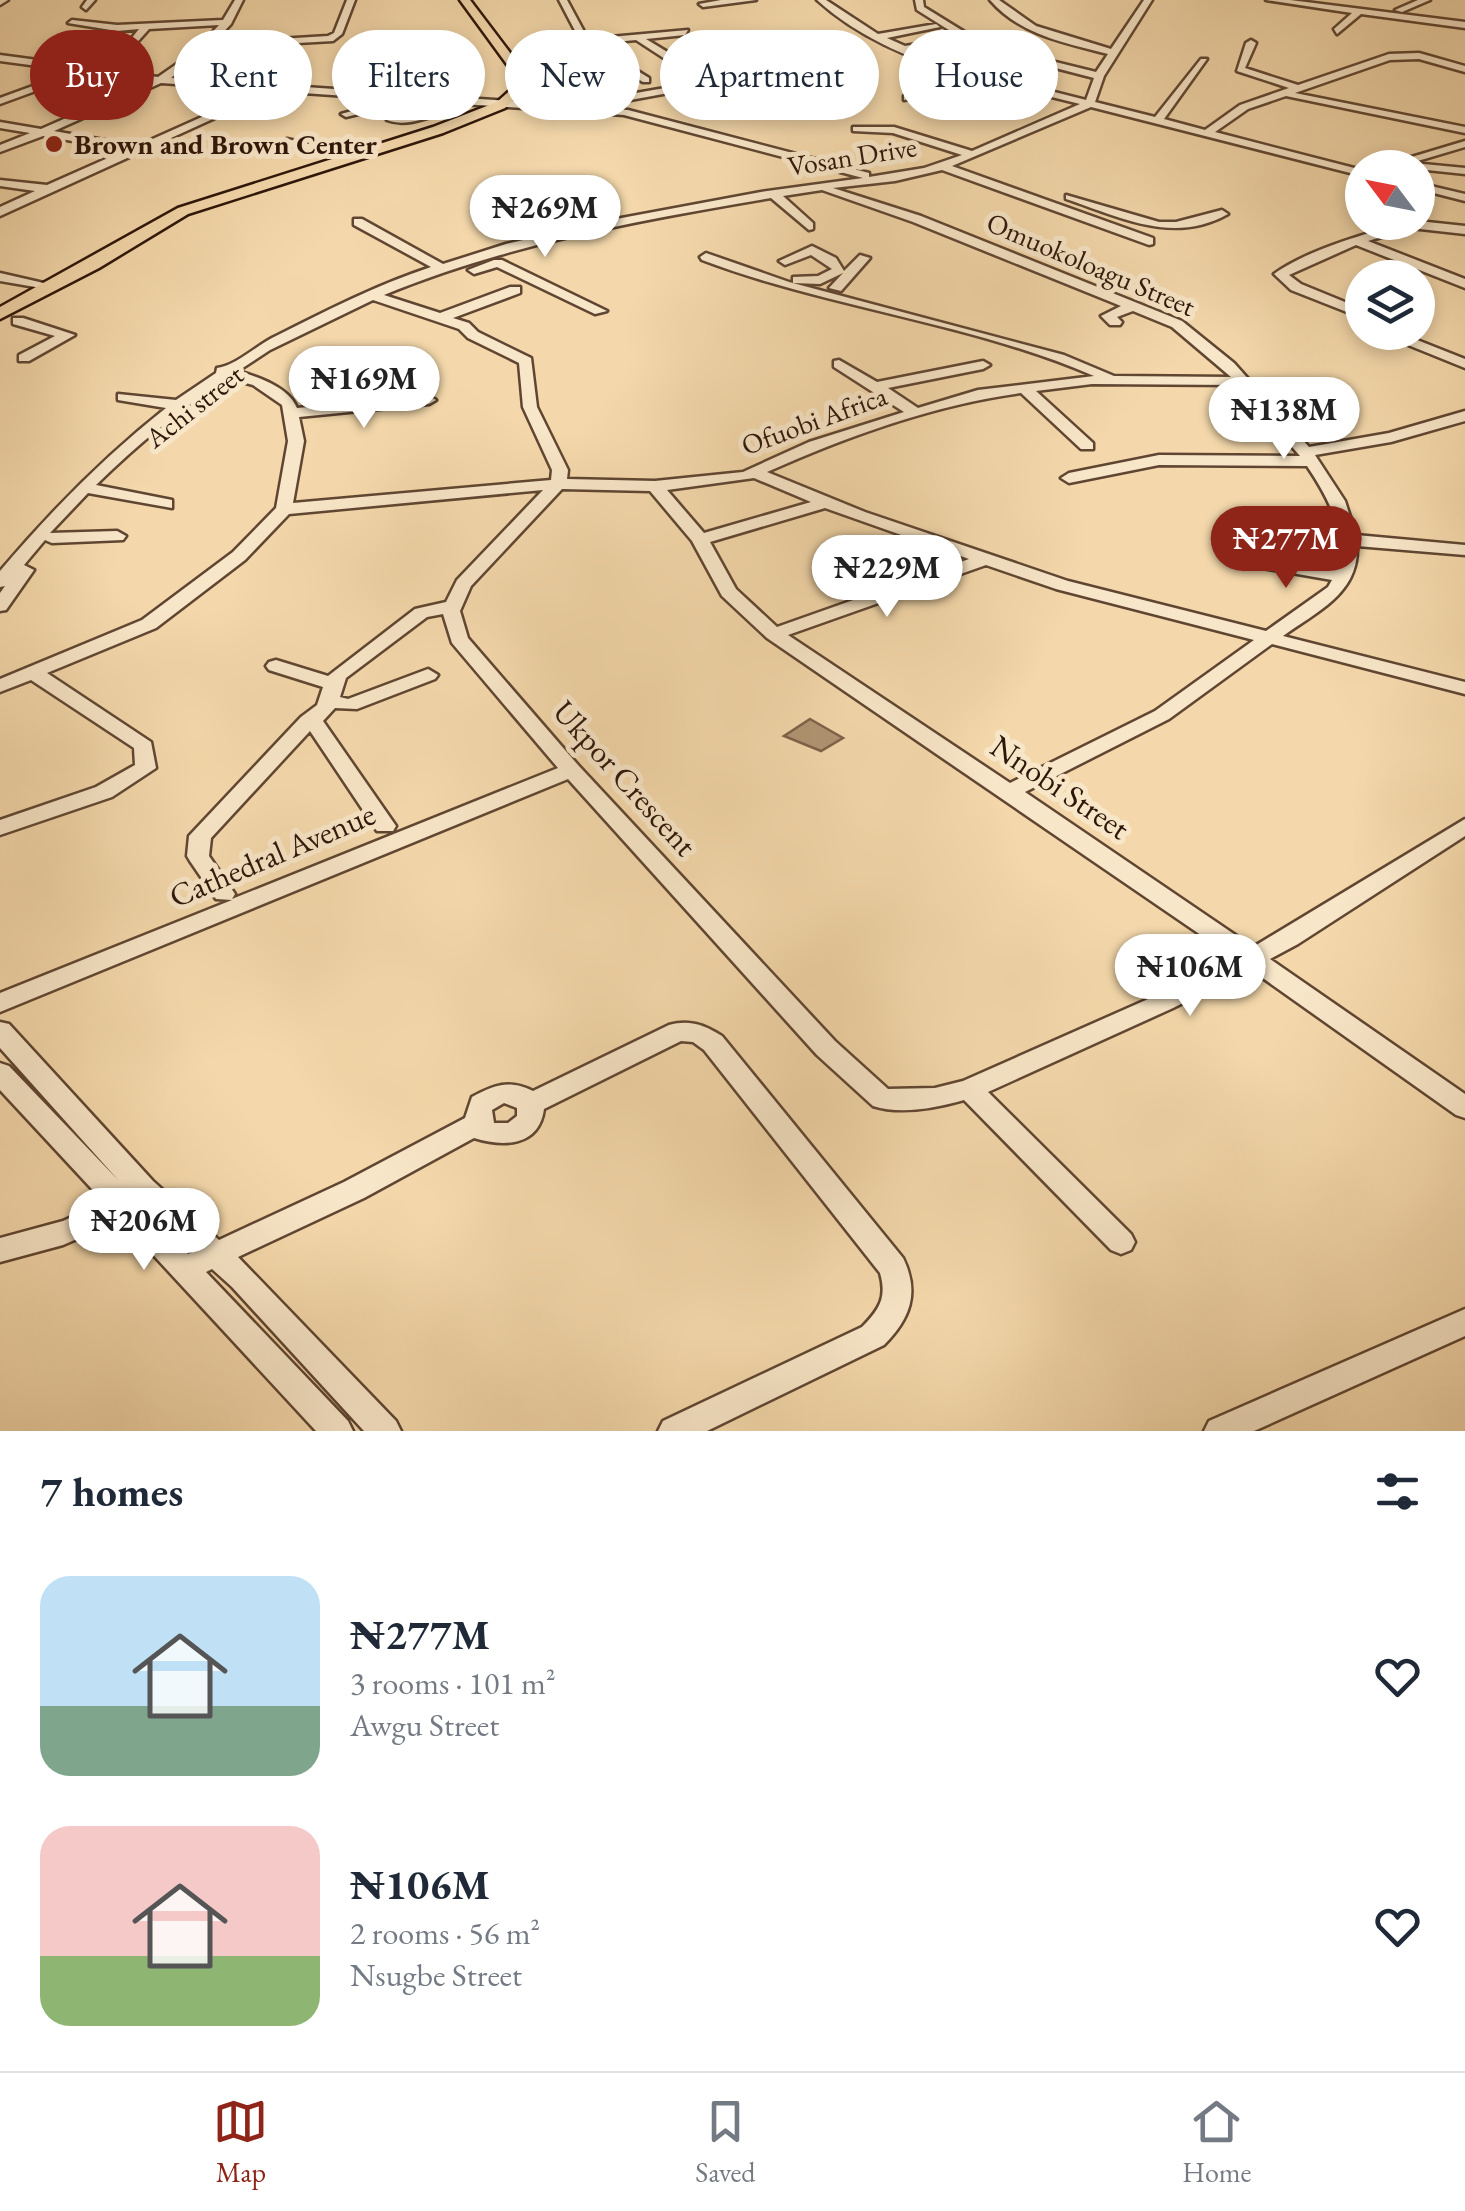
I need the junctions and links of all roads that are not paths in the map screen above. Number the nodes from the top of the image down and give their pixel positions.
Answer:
1 (239, 0) edge
2 (350, 0) edge
3 (455, 0) edge
4 (465, 0) edge
5 (563, 0) edge
6 (752, 0) edge
7 (821, 0) edge
8 (919, 0) edge
9 (994, 0) edge
10 (1270, 0) edge
11 (1279, 0) edge
12 (1335, 0) edge
13 (1426, 0) edge
14 (1143, 2) edge
15 (703, 4) dead end
16 (1326, 8) junction
17 (1399, 10) dead end
18 (1359, 11) junction
19 (228, 22) junction
20 (72, 23) dead end
21 (660, 24) dead end
22 (1465, 25) edge
23 (147, 26) junction
24 (936, 28) dead end
25 (579, 29) joint
26 (144, 30) edge
27 (224, 30) edge
28 (866, 30) edge
29 (1336, 31) dead end
30 (879, 37) edge
31 (312, 39) edge
32 (879, 39) edge
33 (1251, 44) dead end
34 (899, 49) edge
35 (1114, 53) junction
36 (505, 54) edge
37 (0, 58) edge
38 (1204, 61) dead end
39 (20, 62) junction
40 (30, 63) edge
41 (1465, 66) edge
42 (0, 68) edge
43 (174, 73) edge
44 (693, 74) joint
45 (1099, 76) junction
46 (640, 77) edge
47 (154, 79) edge
48 (643, 79) dead end
49 (162, 80) junction
50 (174, 81) edge
51 (1300, 89) junction
52 (30, 90) edge
53 (1283, 93) junction
54 (1058, 96) edge
55 (505, 98) edge
56 (0, 102) edge
57 (1089, 104) junction
58 (485, 105) edge
59 (494, 105) junction
60 (505, 105) edge
61 (640, 116) edge
62 (205, 120) edge
63 (1158, 121) junction
64 (0, 125) edge
65 (857, 129) dead end
66 (1465, 130) edge
67 (38, 133) junction
68 (1206, 134) junction
69 (286, 142) dead end
70 (1465, 144) edge
71 (0, 149) edge
72 (140, 150) junction
73 (1435, 152) edge
74 (358, 153) junction
75 (969, 154) junction
76 (1435, 165) edge
77 (942, 166) junction
78 (1345, 169) edge
79 (1465, 171) edge
80 (877, 178) junction
81 (1435, 179) edge
82 (1447, 182) dead end
83 (0, 183) edge
84 (53, 186) junction
85 (815, 187) junction
86 (1435, 190) edge
87 (774, 194) junction
88 (1023, 194) junction
89 (1465, 198) edge
90 (564, 205) dead end
91 (0, 212) edge
92 (1222, 214) dead end
93 (358, 222) dead end
94 (1435, 223) edge
95 (605, 225) junction
96 (809, 226) dead end
97 (1465, 230) edge
98 (1360, 240) junction
99 (1149, 241) dead end
100 (706, 257) dead end
101 (864, 258) dead end
102 (785, 261) dead end
103 (87, 264) junction
104 (466, 265) junction
105 (442, 268) junction
106 (1465, 274) edge
107 (0, 276) edge
108 (780, 282) junction
109 (41, 284) junction
110 (1465, 284) edge
111 (515, 290) dead end
112 (376, 296) junction
113 (830, 298) junction
114 (1135, 305) junction
115 (0, 306) edge
116 (1345, 307) edge
117 (1320, 308) dead end
118 (600, 310) dead end
119 (843, 312) dead end
120 (0, 314) edge
121 (440, 318) junction
122 (1345, 318) edge
123 (18, 320) dead end
124 (1115, 322) dead end
125 (1429, 350) edge
126 (24, 358) dead end
127 (838, 364) dead end
128 (1465, 364) edge
129 (983, 365) dead end
130 (227, 372) junction
131 (1114, 380) junction
132 (1241, 381) junction
133 (1023, 386) junction
134 (874, 387) junction
135 (123, 397) dead end
136 (429, 400) dead end
137 (177, 405) junction
138 (293, 413) junction
139 (916, 413) junction
140 (1465, 416) edge
141 (1087, 446) dead end
142 (1309, 457) junction
143 (757, 474) junction
144 (1068, 478) dead end
145 (558, 484) junction
146 (655, 486) junction
147 (94, 490) junction
148 (825, 503) junction
149 (166, 504) dead end
150 (284, 508) junction
151 (117, 536) dead end
152 (52, 538) junction
153 (700, 540) junction
154 (1351, 540) junction
155 (1465, 550) edge
156 (1234, 558) dead end
157 (984, 560) junction
158 (1345, 578) junction
159 (0, 582) edge
160 (0, 606) edge
161 (452, 606) junction
162 (774, 634) junction
163 (1269, 639) junction
164 (276, 666) dead end
165 (34, 674) junction
166 (428, 675) dead end
167 (0, 686) edge
168 (1465, 688) edge
169 (332, 693) junction
170 (308, 722) junction
171 (571, 770) junction
172 (1008, 792) junction
173 (385, 826) dead end
174 (1465, 826) edge
175 (0, 828) edge
176 (224, 894) dead end
177 (1249, 957) junction
178 (0, 1003) edge
179 (0, 1031) edge
180 (0, 1073) edge
181 (970, 1089) junction
182 (1465, 1108) edge
183 (122, 1206) junction
184 (1121, 1242) dead end
185 (0, 1250) edge
186 (214, 1254) junction
187 (182, 1270) junction
188 (1465, 1322) edge
189 (337, 1431) edge
190 (386, 1431) edge
191 (674, 1431) edge
192 (1220, 1431) edge

1 - 19 street
2 - 31 street
3 - 59 main road
4 - 36 main road
5 - 25 street
6 - 15 street
7 - 28 street
8 - 45 street
9 - 35 street
10 - 11 street
11 - 16 street
12 - 16 street
13 - 17 street
14 - 35 street
16 - 18 street
18 - 22 street
18 - 29 street
19 - 23 street
19 - 27 street
20 - 23 street
21 - 25 street
23 - 26 street
24 - 30 street
32 - 34 street
33 - 51 street
35 - 45 street
37 - 39 street
38 - 63 street
39 - 40 street
39 - 42 street
41 - 51 street
43 - 49 street
44 - 44 street
45 - 57 street
46 - 48 street
47 - 49 street
49 - 50 street
49 - 67 street
51 - 53 street
52 - 56 street
53 - 66 street
53 - 68 street
54 - 57 street
55 - 59 main road
57 - 63 street
57 - 75 street, Vosan Drive
58 - 59 street
59 - 60 street
59 - 74 main road
61 - 80 street
62 - 72 street
63 - 68 street
64 - 67 street
65 - 75 street
67 - 71 street
67 - 72 street
68 - 78 street
69 - 74 street
70 - 73 street
72 - 84 street
74 - 103 main road
75 - 77 street, Vosan Drive
76 - 79 street
77 - 80 street, Vosan Drive
77 - 88 street
80 - 85 street, Vosan Drive
81 - 82 street
83 - 84 street
84 - 91 street
85 - 87 street, Vosan Drive
85 - 114 street, Omuokoloagu Street
86 - 89 street
87 - 95 street, Vosan Drive
87 - 96 street
88 - 92 street
88 - 99 street
90 - 95 street
93 - 105 street
94 - 97 street
95 - 104 street, Achi street
95 - 105 street
98 - 106 street
98 - 110 street
98 - 116 street
100 - 108 street
101 - 113 street
102 - 108 street
103 - 109 main road
103 - 120 main road
104 - 112 street, Achi street
104 - 118 street
105 - 112 street
107 - 109 street
108 - 113 street
109 - 115 main road
111 - 121 street
112 - 121 street
112 - 130 street, Achi street
113 - 119 street
113 - 131 street
114 - 124 street
114 - 132 street, Omuokoloagu Street
117 - 122 street
121 - 145 street
123 - 126 street
125 - 128 street
127 - 134 street
129 - 134 street
130 - 137 street, Achi street
130 - 138 street
130 - 147 street, Achi street
131 - 132 street, Ofuobi Africa
131 - 133 street, Ofuobi Africa
132 - 142 street, Omuokoloagu Street
133 - 139 street, Ofuobi Africa
133 - 141 street
134 - 139 street
135 - 137 street
136 - 138 street
137 - 159 street, Achi street
138 - 150 street
139 - 143 street, Ofuobi Africa
140 - 142 street
142 - 144 street
142 - 154 street, Omuokoloagu Street
143 - 146 street, Ofuobi Africa
143 - 148 street
145 - 146 street, Ofuobi Africa
145 - 150 street, Ofuobi Africa
145 - 161 street
146 - 153 street, Nnobi Street
147 - 149 street
147 - 152 street, Achi street
148 - 153 street
148 - 157 street
150 - 165 street
151 - 152 street
152 - 160 street, Achi street
153 - 162 street, Nnobi Street
154 - 155 street
154 - 158 street
156 - 158 street
157 - 162 street
157 - 163 street
158 - 163 street
161 - 169 street
161 - 171 street, Ukpor Crescent
162 - 172 street, Nnobi Street
163 - 168 street
163 - 172 street
164 - 169 street
165 - 167 street
165 - 175 street
166 - 169 street
169 - 170 street
170 - 173 street
170 - 176 street
171 - 178 street, Cathedral Avenue
171 - 181 street, Ukpor Crescent
172 - 177 street, Nnobi Street
174 - 177 street
177 - 181 street
177 - 182 street, Nnobi Street
179 - 186 street
180 - 183 street
181 - 184 street
183 - 185 street
183 - 187 street
186 - 187 street
186 - 190 street
186 - 191 street
187 - 189 street
188 - 192 street

